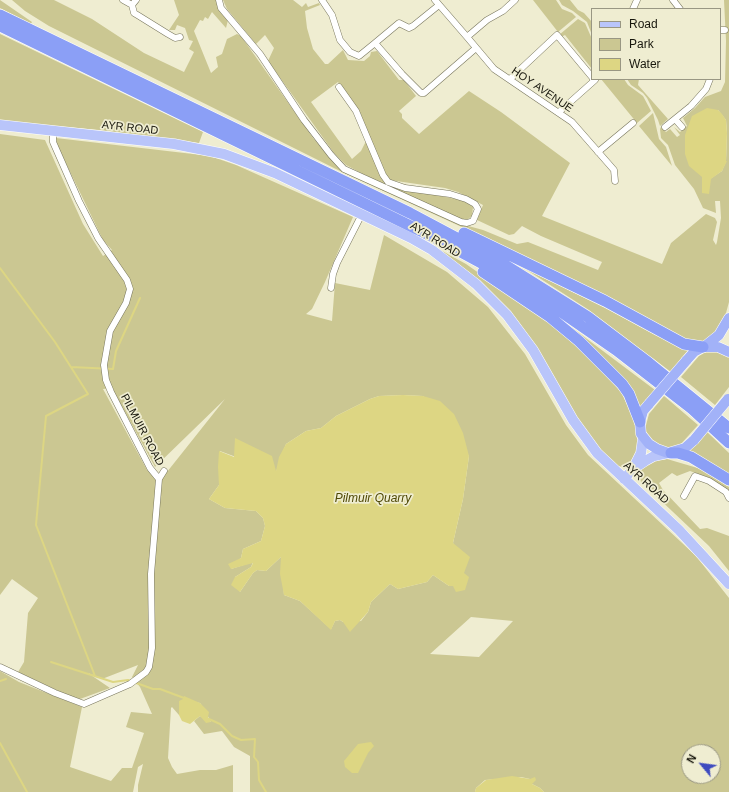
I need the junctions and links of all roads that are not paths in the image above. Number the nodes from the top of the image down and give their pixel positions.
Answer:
1 (124, 0) edge
2 (219, 0) edge
3 (322, 0) edge
4 (515, 0) edge
5 (673, 0) edge
6 (134, 2) edge
7 (437, 2) edge
8 (679, 8) edge
9 (0, 15) edge
10 (0, 26) edge
11 (467, 37) junction
12 (180, 38) dead end
13 (375, 43) junction
14 (476, 48) junction
15 (591, 76) edge
16 (510, 79) junction
17 (594, 80) edge
18 (710, 80) edge
19 (339, 87) dead end
20 (559, 112) junction
21 (675, 119) junction
22 (197, 122) junction
23 (633, 123) dead end
24 (0, 125) edge
25 (665, 127) dead end
26 (682, 127) dead end
27 (53, 131) junction
28 (598, 152) junction
29 (615, 181) dead end
30 (353, 185) junction
31 (362, 214) junction
32 (331, 288) dead end
33 (729, 318) edge
34 (703, 347) junction
35 (729, 352) edge
36 (729, 399) edge
37 (640, 422) junction
38 (729, 428) edge
39 (644, 438) junction
40 (729, 443) edge
41 (670, 453) junction
42 (634, 469) junction
43 (164, 470) dead end
44 (158, 479) junction
45 (624, 479) junction
46 (729, 480) edge
47 (684, 496) dead end
48 (729, 498) edge
49 (729, 584) edge
50 (0, 667) edge

1 - 6 street
2 - 19 street, AYR ROAD
3 - 13 street
4 - 11 street
5 - 8 street
6 - 12 street
7 - 11 street, HOY AVENUE
7 - 13 street
9 - 30 highway
10 - 22 highway
11 - 14 street, HOY AVENUE
13 - 14 street
14 - 16 street, HOY AVENUE
15 - 16 street
16 - 20 street, HOY AVENUE
17 - 20 street
18 - 21 street
20 - 28 street, HOY AVENUE
21 - 25 street
21 - 26 street
22 - 37 highway
22 - 40 highway
23 - 28 street
24 - 27 main road, AYR ROAD
27 - 31 main road, AYR ROAD
27 - 44 street, PILMUIR ROAD
28 - 29 street, HOY AVENUE
30 - 34 highway
30 - 38 highway
31 - 32 street
31 - 45 main road, AYR ROAD
33 - 34 highway
34 - 35 highway
34 - 37 highway, bridge
36 - 41 highway, bridge
37 - 39 highway
39 - 41 highway
39 - 42 main road
41 - 42 main road
41 - 46 highway
42 - 45 main road
43 - 44 street
44 - 50 street, PILMUIR ROAD
45 - 49 main road, AYR ROAD
47 - 48 street

